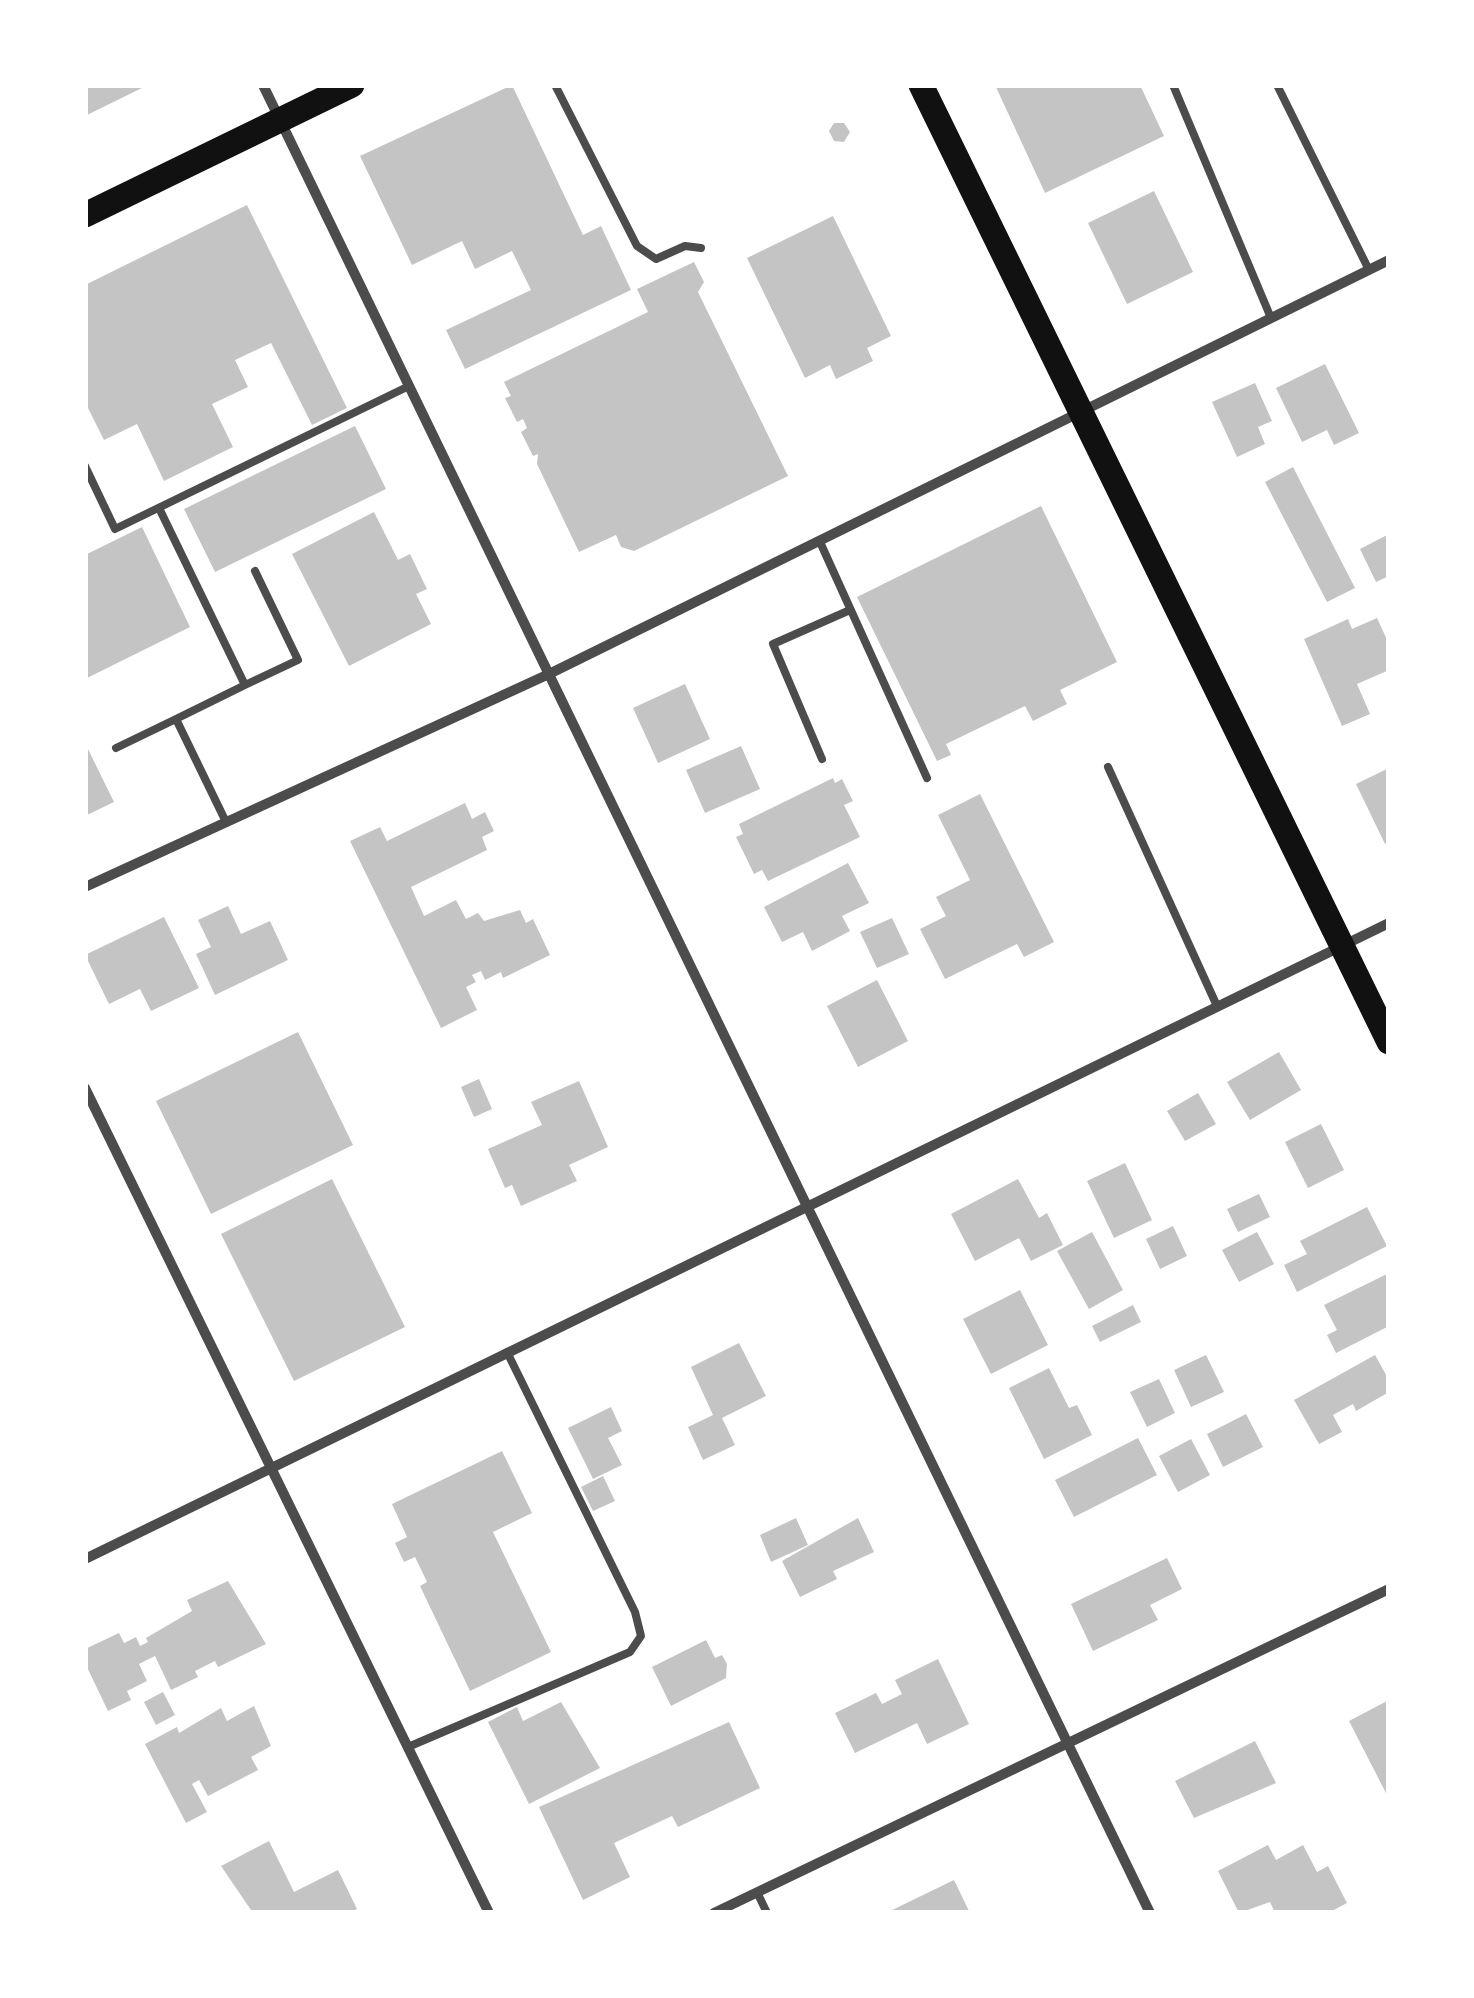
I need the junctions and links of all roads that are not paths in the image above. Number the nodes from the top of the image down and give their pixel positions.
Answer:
1 (263, 85) edge
2 (352, 85) edge
3 (555, 85) edge
4 (922, 85) edge
5 (1173, 85) edge
6 (1277, 85) edge
7 (280, 120) junction
8 (85, 215) edge
9 (701, 248) dead end
10 (1389, 260) edge
11 (1369, 270) junction
12 (1270, 318) junction
13 (409, 386) junction
14 (1082, 411) junction
15 (85, 466) edge
16 (159, 508) junction
17 (820, 542) junction
18 (255, 571) dead end
19 (850, 610) junction
20 (549, 674) junction
21 (246, 685) junction
22 (176, 719) junction
23 (116, 748) dead end
24 (822, 758) dead end
25 (1108, 767) dead end
26 (928, 778) dead end
27 (226, 822) junction
28 (85, 887) edge
29 (1389, 923) edge
30 (1342, 946) junction
31 (1217, 1006) junction
32 (1389, 1042) edge
33 (85, 1088) edge
34 (803, 1206) junction
35 (506, 1352) junction
36 (270, 1466) junction
37 (85, 1559) edge
38 (1389, 1589) edge
39 (1065, 1742) junction
40 (408, 1747) junction
41 (757, 1892) junction
42 (490, 1913) edge
43 (714, 1913) edge
44 (767, 1913) edge
45 (1150, 1913) edge

1 - 7 street
2 - 7 main road
3 - 9 lane
4 - 14 main road
5 - 12 lane
6 - 11 lane
7 - 8 main road
7 - 13 street
10 - 11 street
11 - 12 street
12 - 14 street
13 - 16 lane
13 - 20 street
14 - 17 street
14 - 30 main road
15 - 16 lane
16 - 21 lane
17 - 19 lane
17 - 20 street
18 - 21 lane
19 - 24 lane
19 - 26 lane
20 - 27 street
20 - 34 street
21 - 22 lane
22 - 23 lane
22 - 27 lane
25 - 31 lane
27 - 28 street
29 - 30 street
30 - 31 street
30 - 32 main road
31 - 34 street
33 - 36 street
34 - 35 street
34 - 39 street
35 - 36 street
35 - 40 lane
36 - 37 street
36 - 40 street
38 - 39 street
39 - 41 street
39 - 45 street
40 - 42 street
41 - 43 street
41 - 44 lane

